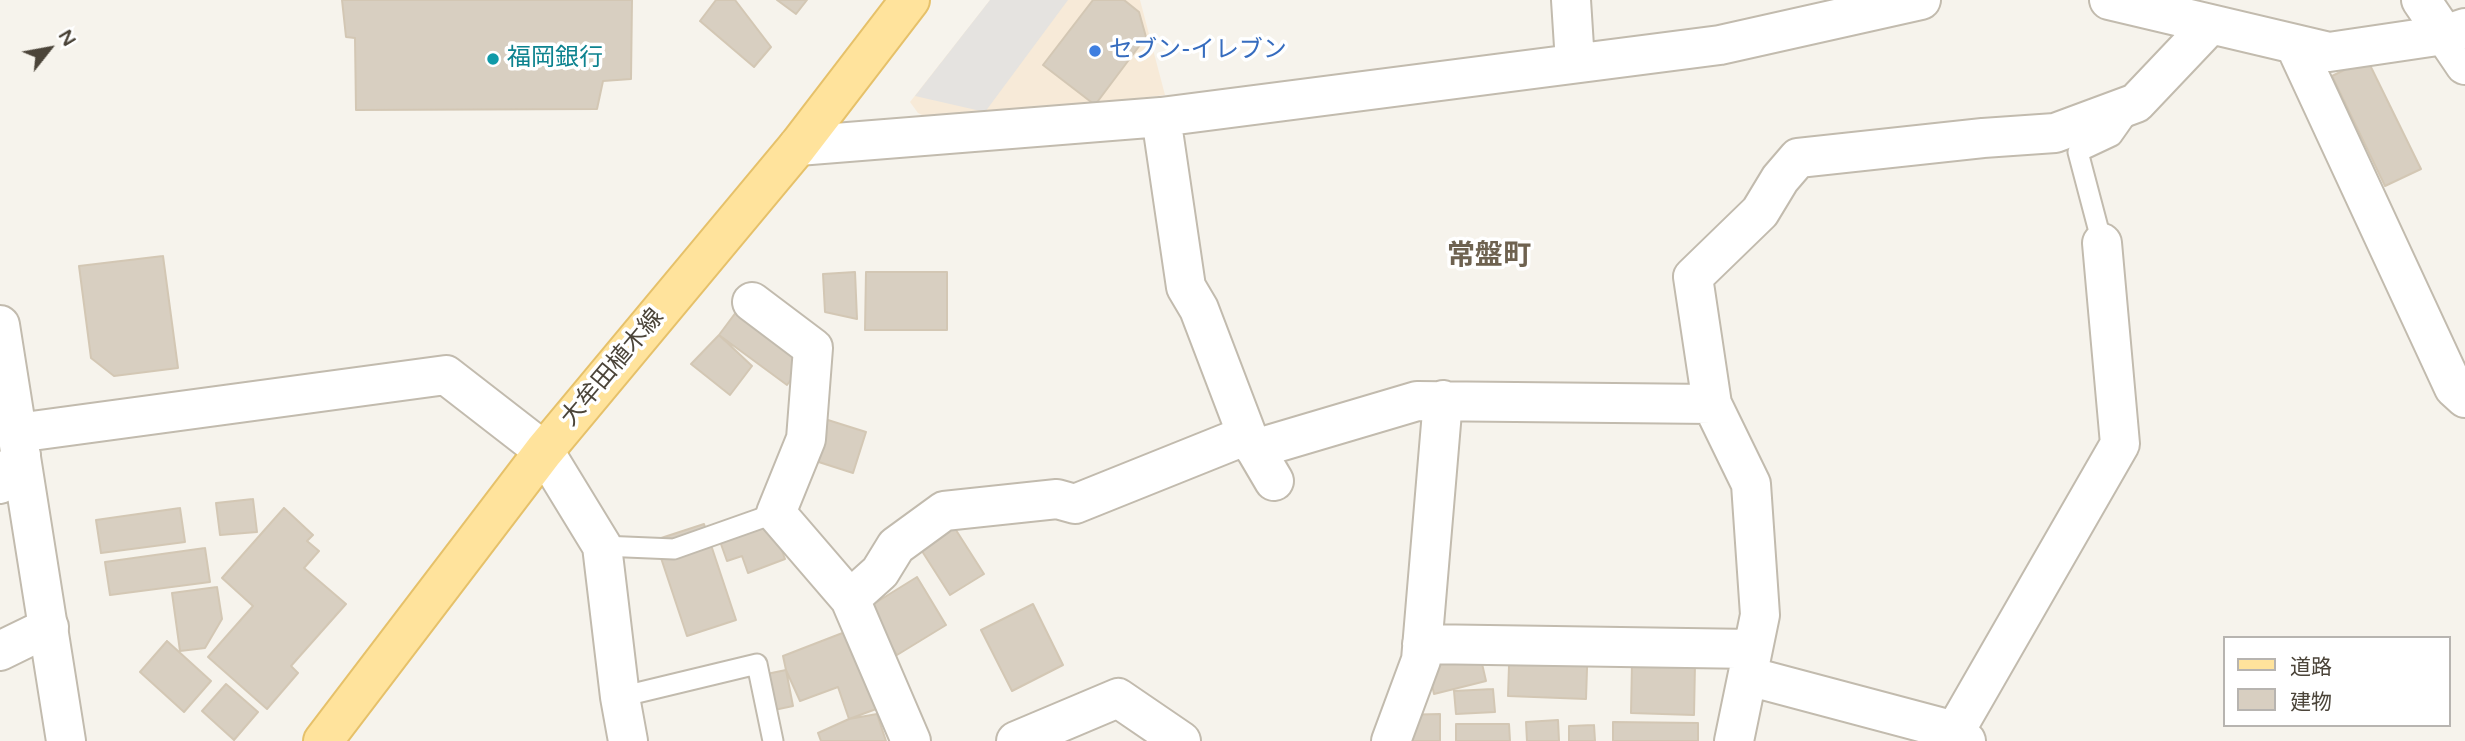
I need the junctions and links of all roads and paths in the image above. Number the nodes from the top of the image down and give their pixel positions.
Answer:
1 (910, 0) edge
2 (1572, 0) edge
3 (1921, 0) edge
4 (2109, 0) edge
5 (2421, 0) edge
6 (2210, 25) junction
7 (2458, 42) edge
8 (2295, 45) junction
9 (1575, 62) junction
10 (2136, 103) junction
11 (1161, 117) junction
12 (797, 146) junction
13 (2102, 243) joint
14 (752, 302) dead end
15 (0, 326) edge
16 (4, 377) edge
17 (2465, 398) edge
18 (1443, 400) junction
19 (1712, 404) junction
20 (544, 451) junction
21 (1259, 455) junction
22 (13, 457) edge
23 (776, 513) junction
24 (602, 546) junction
25 (850, 599) junction
26 (48, 627) junction
27 (1422, 644) junction
28 (0, 651) edge
29 (1751, 663) junction
30 (620, 697) junction
31 (1950, 735) edge
32 (66, 741) edge
33 (323, 741) edge
34 (628, 741) edge
35 (773, 741) edge
36 (911, 741) edge
37 (1016, 741) edge
38 (1181, 741) edge
39 (1391, 741) edge
40 (1734, 741) edge

1 - 12 main road, 大牟田植木線
2 - 9 street
3 - 9 street
4 - 6 street
5 - 7 street
6 - 8 street
6 - 10 street
7 - 8 street
8 - 17 street
9 - 11 street
10 - 13 lane
10 - 19 street
11 - 12 street
11 - 21 street
12 - 20 main road, 大牟田植木線
13 - 31 street
14 - 23 street
15 - 16 street
16 - 22 street
18 - 19 street
18 - 21 street
18 - 27 street
19 - 29 street
20 - 22 street
20 - 24 street
20 - 33 main road, 大牟田植木線
21 - 25 street
22 - 26 street
23 - 24 lane
23 - 25 street
24 - 30 street
25 - 36 street
26 - 28 street
26 - 32 street
27 - 29 street
27 - 39 street
29 - 31 street
29 - 40 street
30 - 34 street
30 - 35 lane
37 - 38 street

